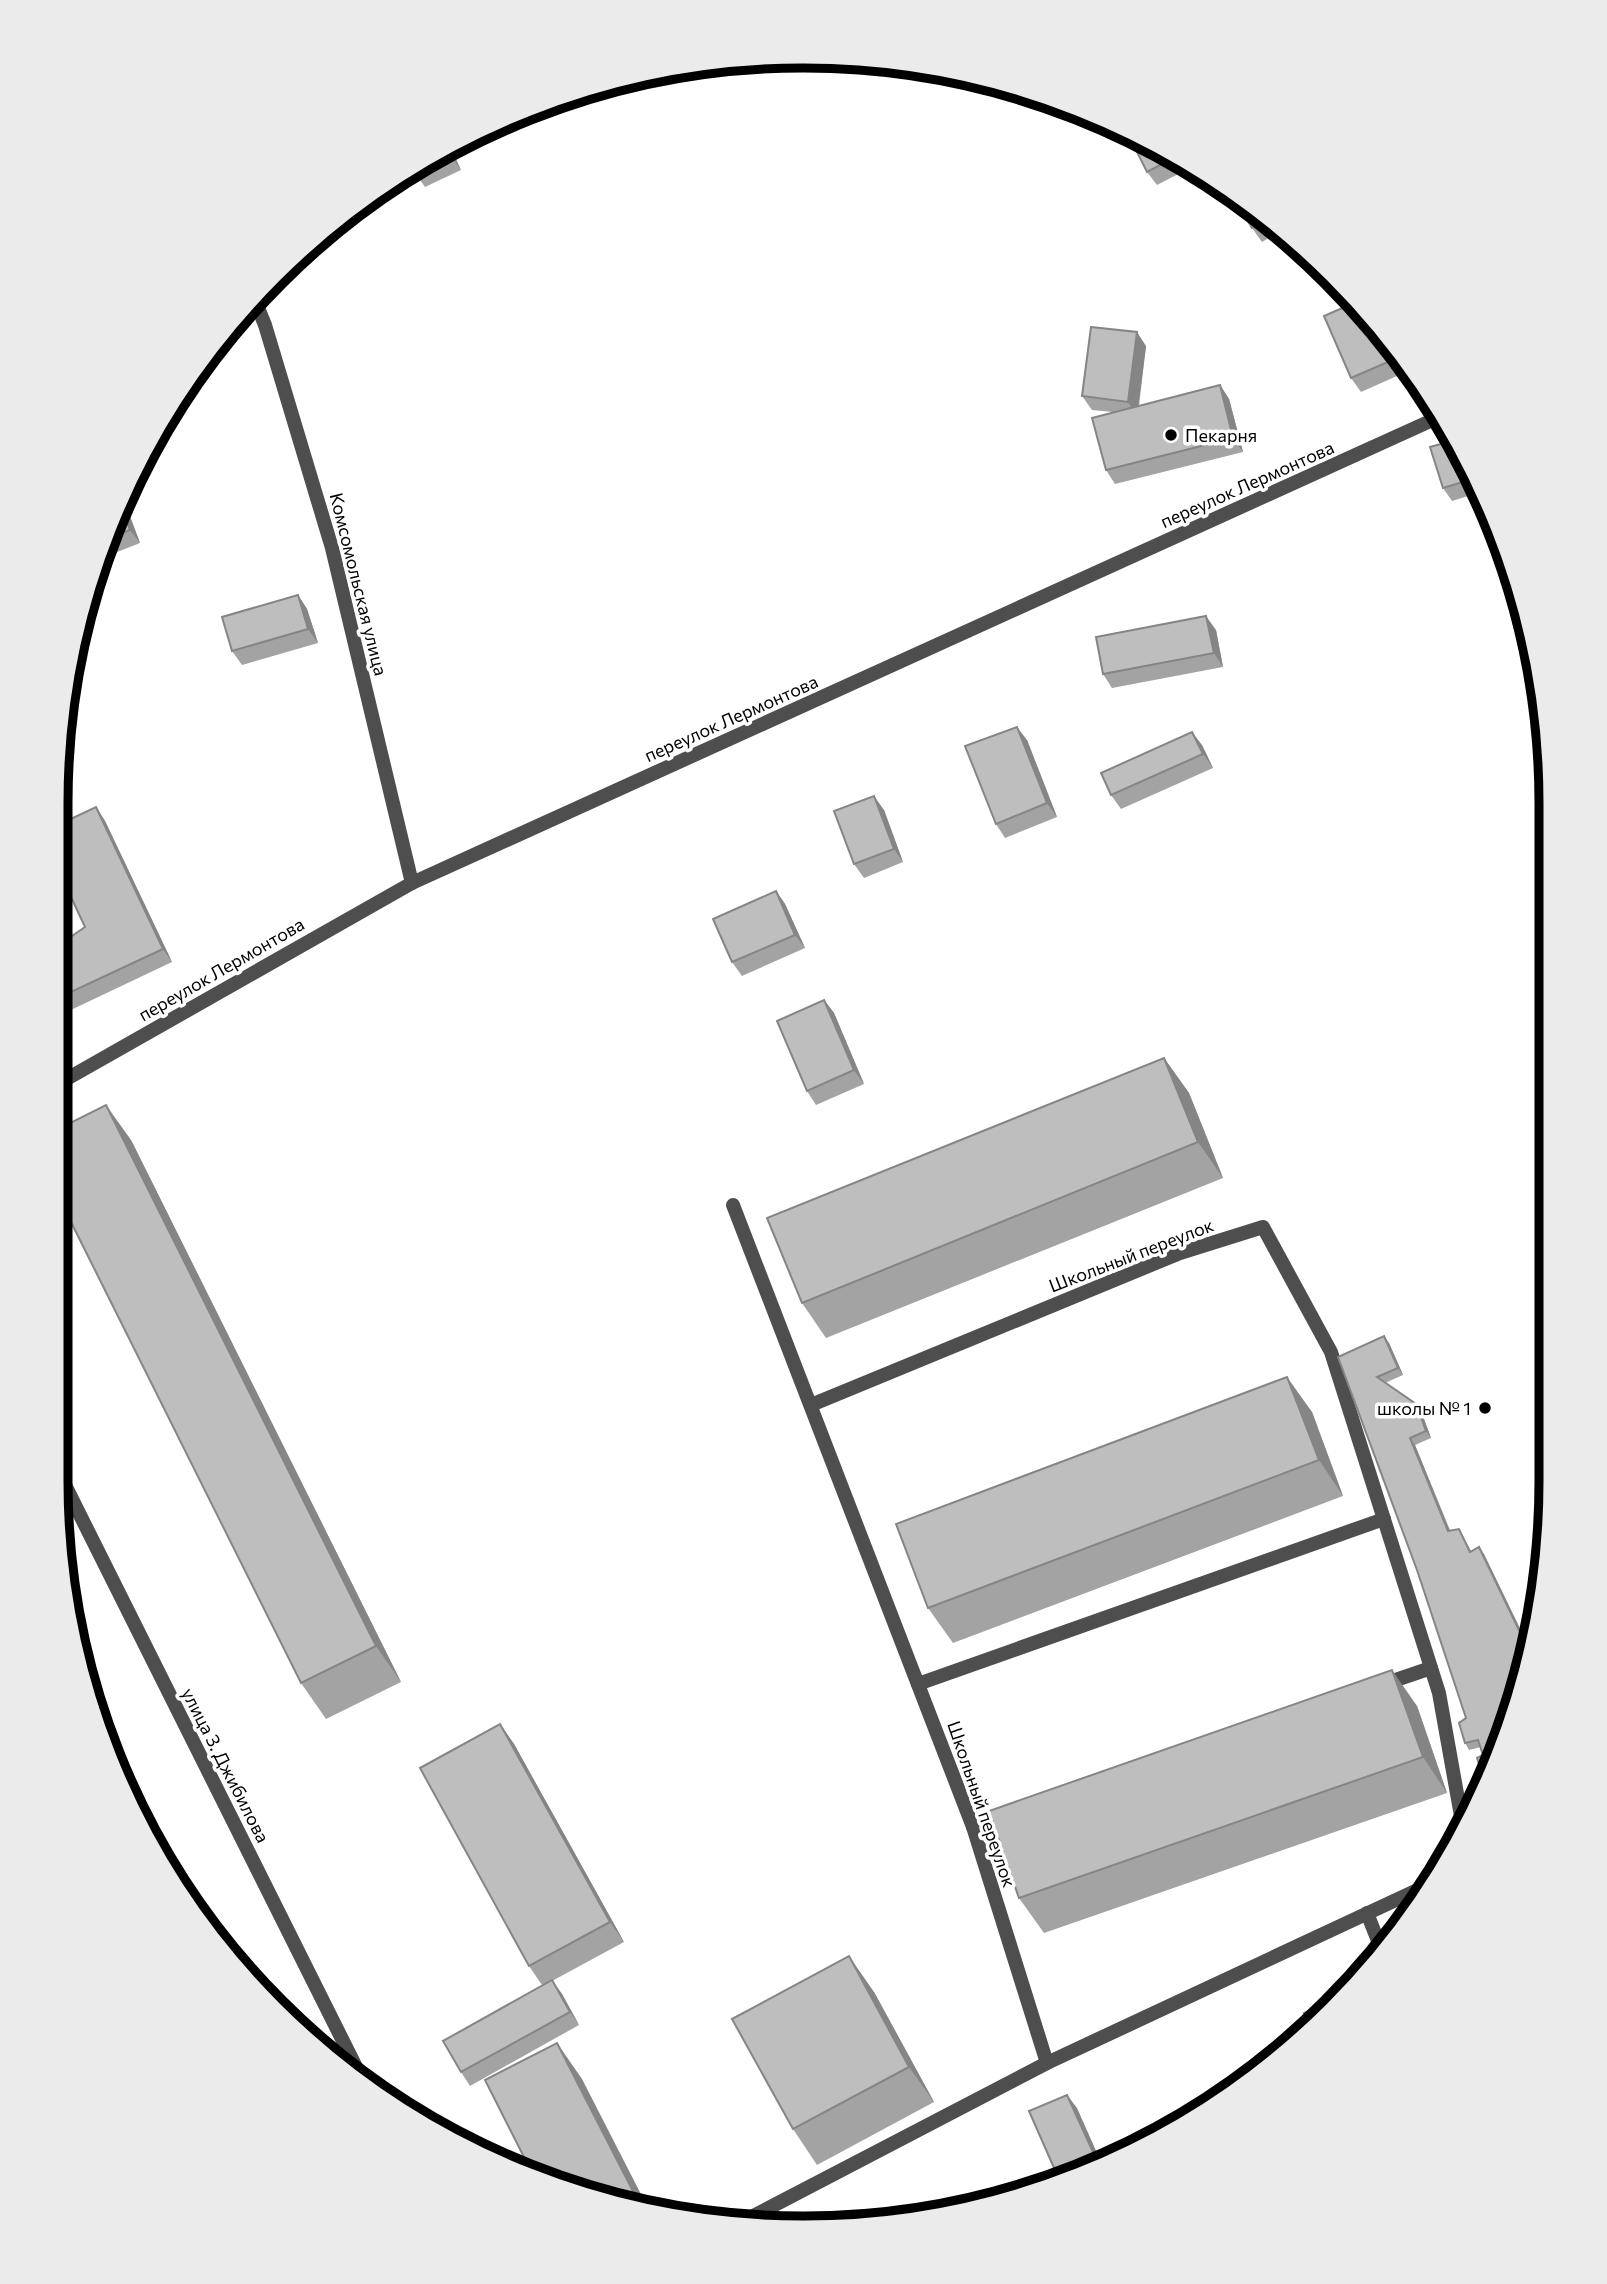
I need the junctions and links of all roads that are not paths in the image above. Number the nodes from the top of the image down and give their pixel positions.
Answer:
1 (259, 310) edge
2 (1431, 421) edge
3 (412, 883) junction
4 (68, 1078) edge
5 (733, 1205) dead end
6 (811, 1405) junction
7 (68, 1492) edge
8 (1384, 1520) junction
9 (1431, 1668) junction
10 (918, 1684) junction
11 (1365, 1691) edge
12 (1025, 1809) edge
13 (1460, 1811) edge
14 (973, 1827) junction
15 (1413, 1892) edge
16 (1367, 1913) junction
17 (1377, 1939) edge
18 (353, 2062) edge
19 (1047, 2063) junction
20 (757, 2214) edge

1 - 3 street, Комсомольская улица
2 - 3 street, переулок Лермонтова
3 - 4 street, переулок Лермонтова
5 - 6 street, Школьный переулок
6 - 8 street, Школьный переулок
6 - 10 street, Школьный переулок
7 - 18 street, улица З. Джибилова
8 - 9 street, Школьный переулок
8 - 10 street
9 - 11 street
9 - 13 street, Школьный переулок
10 - 14 street, Школьный переулок
12 - 14 street
14 - 19 street, Школьный переулок
15 - 16 street
16 - 17 street
16 - 19 street
19 - 20 street

